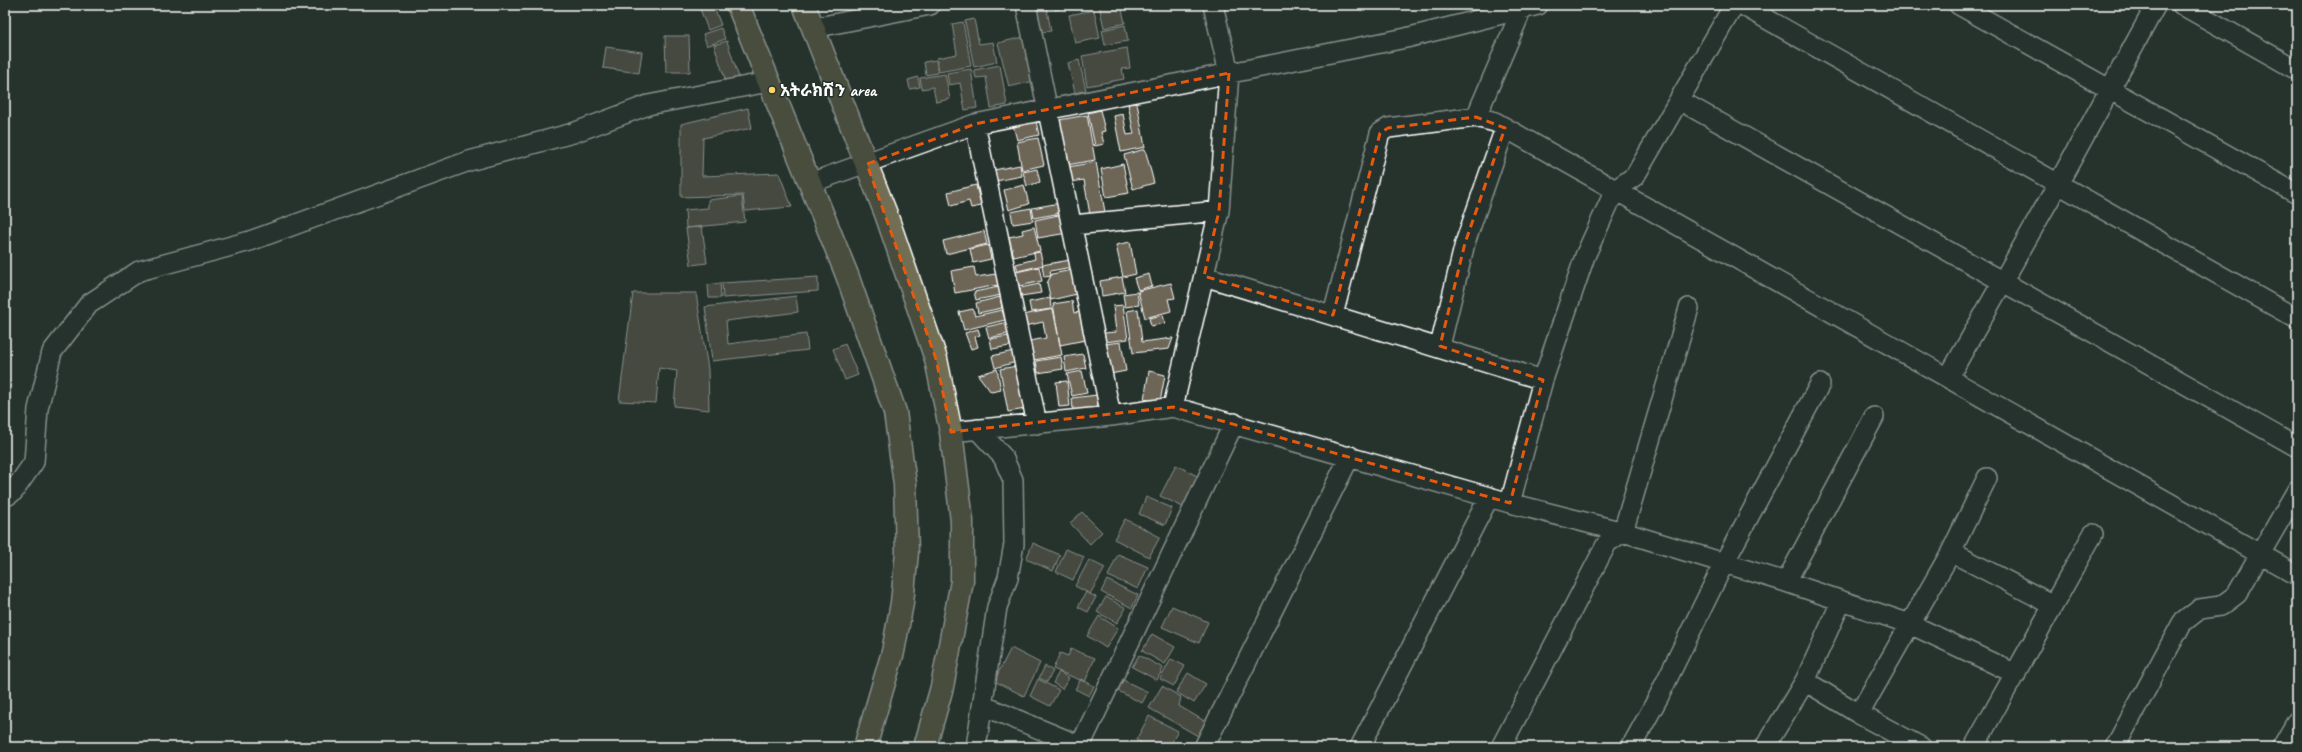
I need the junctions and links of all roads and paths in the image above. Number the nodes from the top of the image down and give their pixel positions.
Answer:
1 (738, 5) edge
2 (804, 5) edge
3 (930, 5) edge
4 (1026, 5) edge
5 (1214, 5) edge
6 (1734, 5) edge
7 (1742, 5) edge
8 (1959, 5) edge
9 (2156, 5) edge
10 (2182, 5) edge
11 (1530, 7) edge
12 (813, 28) junction
13 (2297, 70) edge
14 (1229, 73) junction
15 (768, 82) junction
16 (2109, 88) junction
17 (1679, 100) junction
18 (1049, 108) junction
19 (1476, 117) junction
20 (975, 124) junction
21 (1505, 128) junction
22 (867, 164) junction
23 (810, 183) junction
24 (2058, 184) junction
25 (1615, 190) junction
26 (2297, 194) edge
27 (1220, 211) junction
28 (1072, 225) junction
29 (1204, 276) junction
30 (2003, 282) junction
31 (1689, 308) dead end
32 (1333, 315) junction
33 (2297, 319) edge
34 (1440, 346) junction
35 (1948, 378) junction
36 (1543, 380) junction
37 (1820, 384) dead end
38 (1173, 407) junction
39 (1111, 416) junction
40 (1874, 417) dead end
41 (1234, 423) junction
42 (1038, 424) junction
43 (977, 429) junction
44 (951, 432) junction
45 (2297, 447) edge
46 (1350, 456) junction
47 (1987, 478) dead end
48 (2297, 490) edge
49 (5, 497) edge
50 (1489, 497) junction
51 (1510, 503) junction
52 (1623, 532) junction
53 (2093, 534) dead end
54 (1951, 552) junction
55 (2259, 554) junction
56 (1724, 563) junction
57 (2297, 575) edge
58 (1786, 582) junction
59 (1841, 602) junction
60 (2053, 605) junction
61 (1910, 624) junction
62 (2016, 674) junction
63 (1805, 681) junction
64 (984, 706) junction
65 (1860, 714) junction
66 (2297, 721) edge
67 (2122, 744) edge
68 (1082, 746) edge
69 (1977, 746) edge
70 (865, 747) edge
71 (925, 747) edge
72 (976, 747) edge
73 (1204, 747) edge
74 (1360, 747) edge
75 (1501, 747) edge
76 (1631, 747) edge
77 (1765, 747) edge
78 (1921, 747) edge
79 (2282, 747) edge

1 - 15 main road
2 - 12 main road
3 - 12 street
4 - 18 street
5 - 14 street
6 - 17 street
7 - 24 street
8 - 16 street
9 - 16 street
10 - 13 street
11 - 14 street
11 - 19 street
12 - 22 main road
14 - 18 street
14 - 27 street
15 - 23 main road
15 - 49 street
16 - 24 street
16 - 26 street
17 - 25 street
17 - 30 street
18 - 20 street
18 - 28 street
19 - 21 street
19 - 32 street
20 - 22 street
20 - 42 street
21 - 25 street
21 - 34 street
22 - 23 street
22 - 44 main road
23 - 70 main road
24 - 30 street
24 - 33 street
25 - 35 street
25 - 36 street
27 - 28 street
27 - 29 street
28 - 39 street
29 - 32 street
29 - 38 street
30 - 35 street
30 - 45 street
31 - 52 street
32 - 34 street
34 - 36 street
35 - 55 street
36 - 51 street
37 - 56 street
38 - 39 street
38 - 41 street
39 - 42 street
40 - 58 street
41 - 46 street
41 - 68 street
42 - 43 street
43 - 44 street
43 - 64 street
44 - 71 main road
46 - 50 street
46 - 73 street
47 - 54 street
48 - 55 street
50 - 51 street
50 - 74 street
51 - 52 street
52 - 56 street
52 - 75 street
53 - 60 street
54 - 60 street
54 - 61 street
55 - 57 street
55 - 67 street
56 - 58 street
56 - 76 street
58 - 59 street
59 - 61 street
59 - 63 street
60 - 62 street
61 - 62 street
61 - 65 street
62 - 69 street
63 - 65 street
63 - 77 street
64 - 68 street
64 - 72 street
65 - 78 street
66 - 79 street

